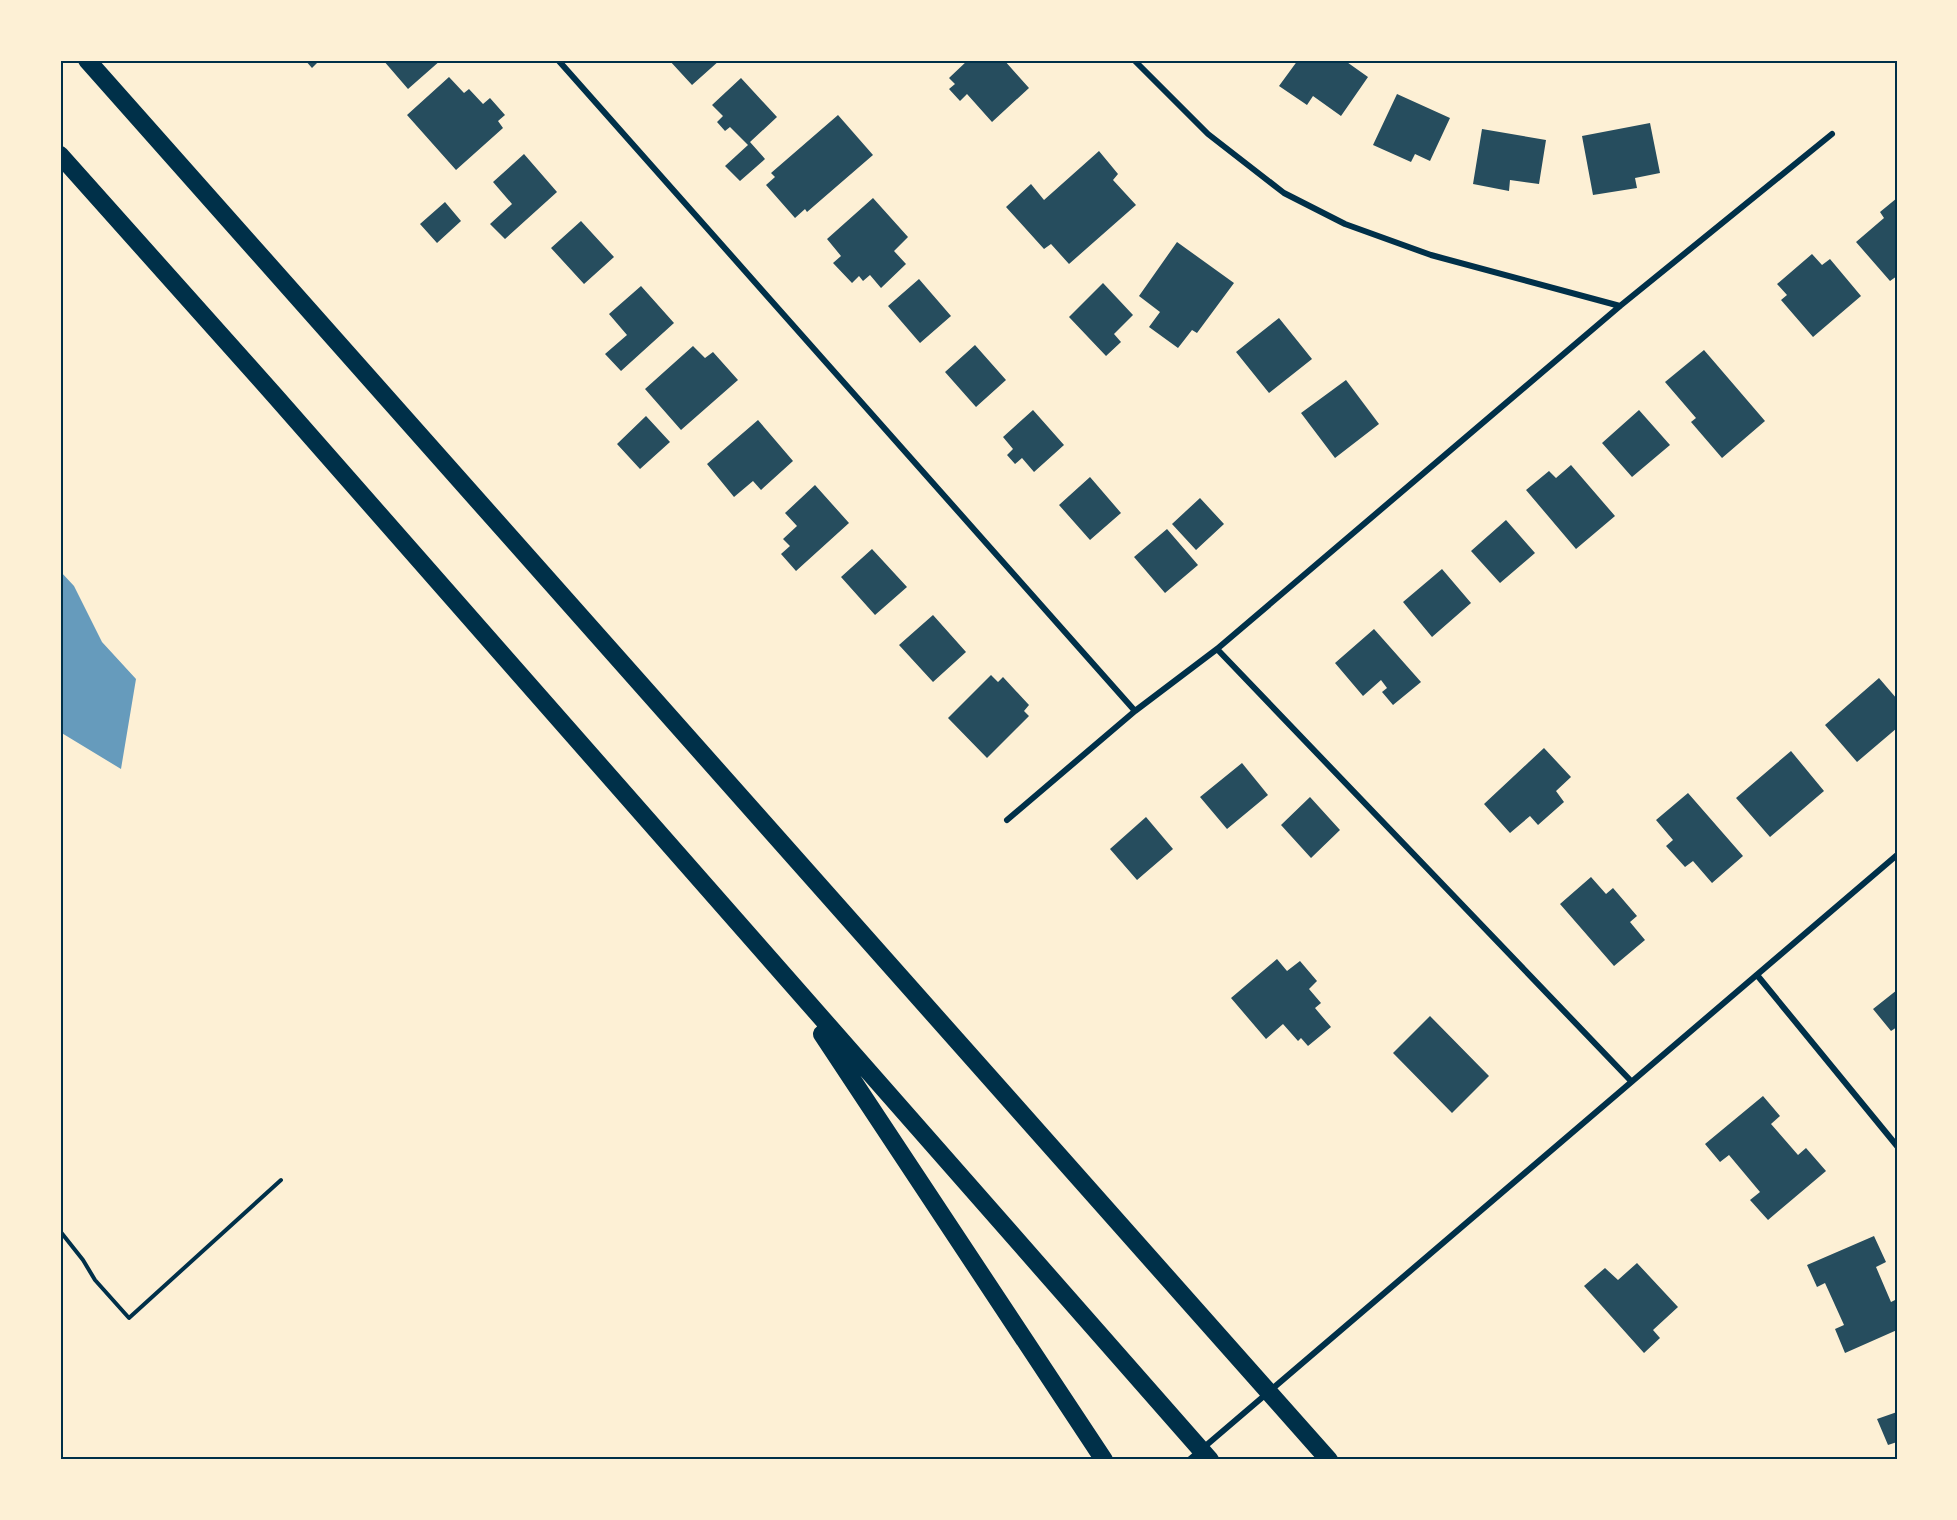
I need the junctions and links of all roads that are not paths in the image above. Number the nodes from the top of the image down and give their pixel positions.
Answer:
1 (87, 60) edge
2 (558, 60) edge
3 (1134, 60) edge
4 (1832, 134) dead end
5 (60, 155) edge
6 (1620, 306) junction
7 (1218, 649) junction
8 (1135, 711) junction
9 (1007, 820) dead end
10 (1897, 855) edge
11 (1757, 975) junction
12 (784, 977) junction
13 (1631, 1081) junction
14 (1897, 1146) edge
15 (1104, 1460) edge
16 (1189, 1460) edge
17 (1210, 1460) edge
18 (1329, 1460) edge

1 - 18 highway
2 - 8 street
3 - 6 street
4 - 6 street
5 - 12 highway
6 - 7 street
7 - 8 street
7 - 13 street
8 - 9 street
10 - 11 street
11 - 13 street
11 - 14 street
12 - 15 highway
12 - 17 highway
13 - 16 street

